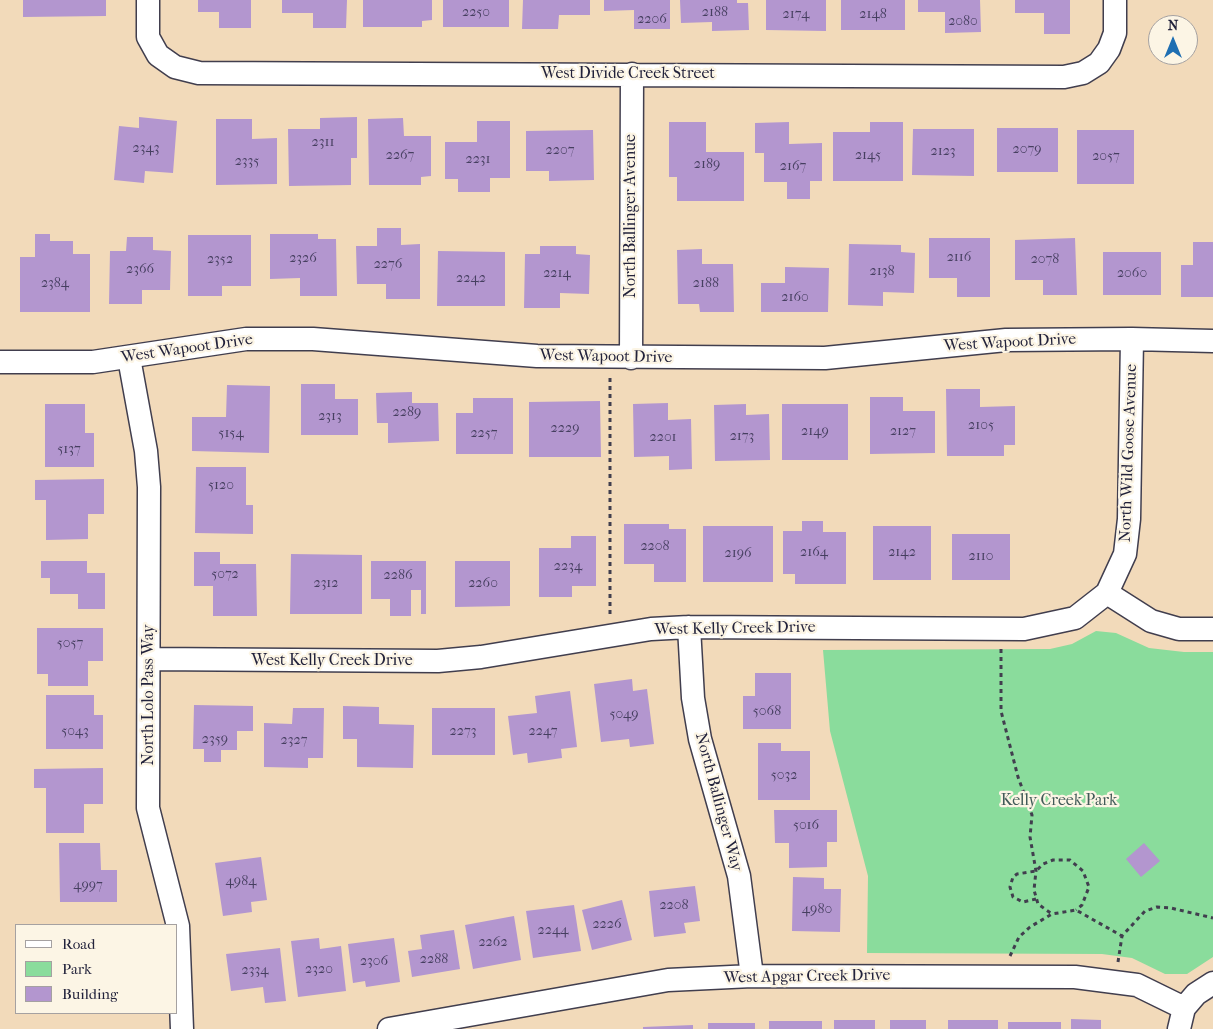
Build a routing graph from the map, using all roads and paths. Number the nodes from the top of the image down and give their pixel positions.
1 (148, 0) edge
2 (1115, 0) edge
3 (632, 74) junction
4 (1132, 339) junction
5 (1213, 341) edge
6 (620, 357) junction
7 (129, 358) junction
8 (0, 362) edge
9 (1107, 592) junction
10 (689, 627) junction
11 (1001, 629) junction
12 (1213, 629) edge
13 (610, 636) junction
14 (149, 659) junction
15 (1036, 871) junction
16 (1036, 899) junction
17 (1076, 910) junction
18 (1052, 914) junction
19 (1213, 918) edge
20 (177, 924) edge
21 (178, 926) edge
22 (1122, 936) junction
23 (752, 976) junction
24 (1010, 976) junction
25 (1114, 982) junction
26 (1213, 983) edge
27 (1181, 1018) edge
28 (182, 1029) edge
29 (389, 1029) edge

1 - 3 street, West Divide Creek Street
2 - 3 street, West Divide Creek Street
3 - 6 street, North Ballinger Avenue
4 - 5 street, West Wapoot Drive
4 - 6 street, West Wapoot Drive
4 - 9 street, North Wild Goose Avenue
6 - 7 street, West Wapoot Drive
6 - 13 path
7 - 8 street, West Wapoot Drive
7 - 14 street, North Lolo Pass Way
9 - 11 street, West Kelly Creek Drive
9 - 12 street
10 - 11 street, West Kelly Creek Drive
10 - 13 street, West Kelly Creek Drive
10 - 23 street, North Ballinger Way
11 - 15 path
13 - 14 street, West Kelly Creek Drive
14 - 20 street, North Lolo Pass Way
15 - 16 path
15 - 16 path
15 - 17 path
16 - 18 path
17 - 18 path
17 - 22 path
18 - 24 path
19 - 22 path
21 - 28 street, North Lolo Pass Way
22 - 25 path
23 - 24 street, West Apgar Creek Drive
23 - 29 street, West Apgar Creek Drive
24 - 25 street, West Apgar Creek Drive
25 - 27 street, West Apgar Creek Drive
26 - 27 street, West Apgar Creek Drive

